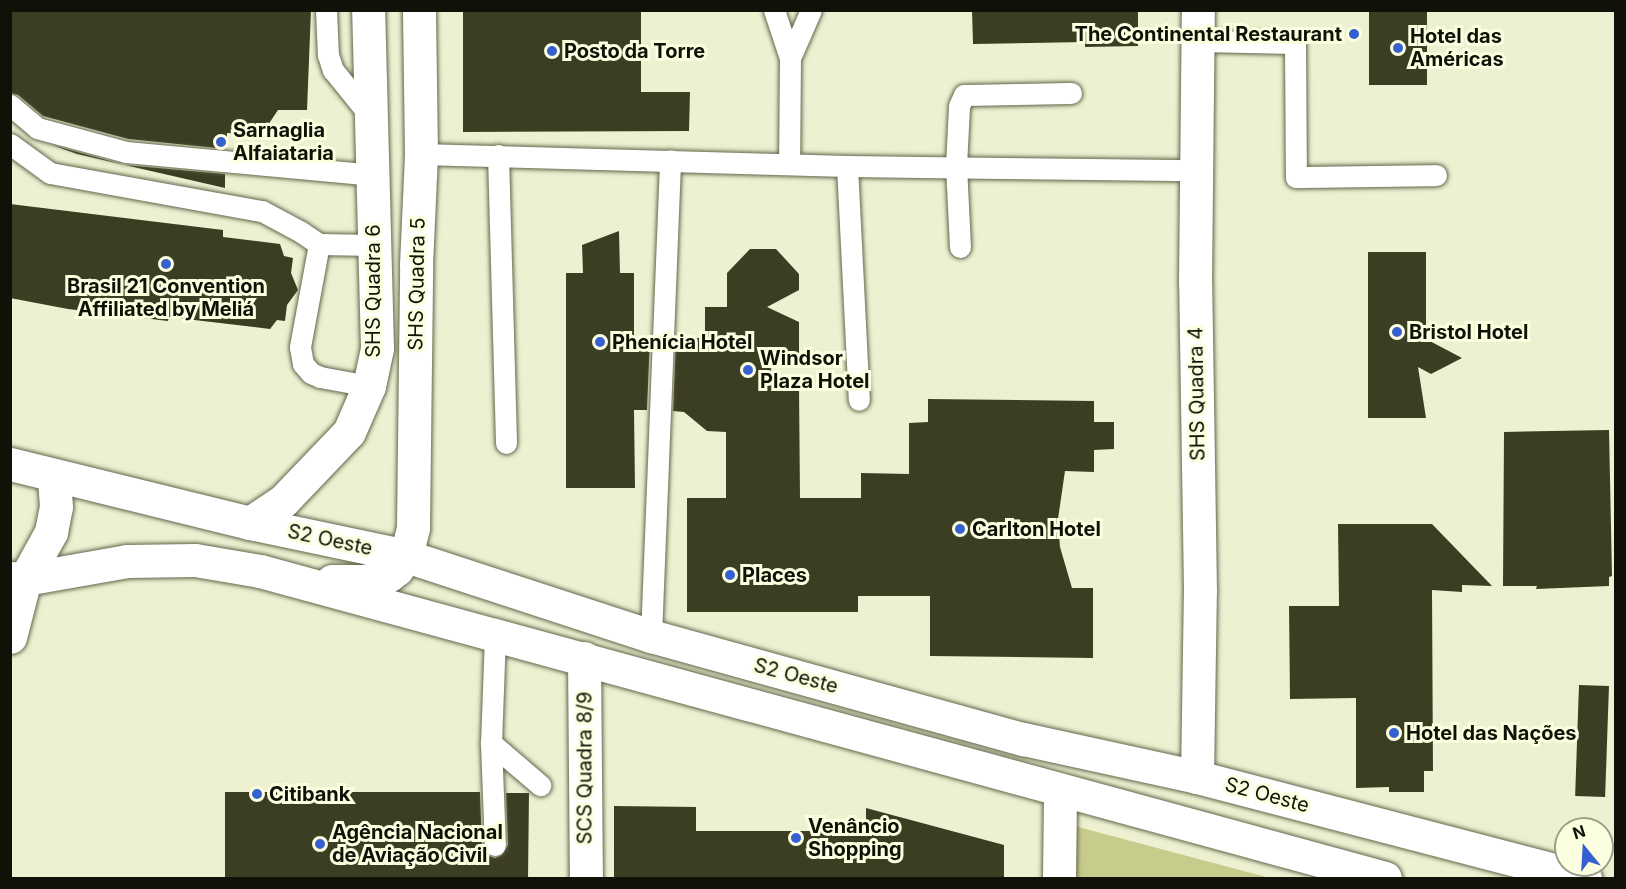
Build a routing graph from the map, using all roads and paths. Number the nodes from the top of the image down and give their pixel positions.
1 (326, 10) edge
2 (368, 10) edge
3 (418, 10) edge
4 (774, 10) edge
5 (811, 10) edge
6 (1198, 26) edge
7 (790, 58) junction
8 (1071, 93) dead end
9 (10, 105) edge
10 (371, 117) junction
11 (10, 144) edge
12 (421, 154) junction
13 (498, 155) junction
14 (670, 160) junction
15 (789, 164) junction
16 (847, 166) junction
17 (956, 166) junction
18 (1195, 170) junction
19 (372, 175) junction
20 (1436, 175) dead end
21 (319, 244) junction
22 (374, 245) junction
23 (960, 247) dead end
24 (369, 386) junction
25 (859, 400) dead end
26 (506, 443) dead end
27 (10, 464) edge
28 (54, 475) junction
29 (250, 523) junction
30 (406, 556) junction
31 (18, 579) edge
32 (297, 582) junction
33 (495, 635) junction
34 (651, 636) junction
35 (10, 637) edge
36 (584, 658) junction
37 (491, 743) junction
38 (1197, 777) junction
39 (540, 786) dead end
40 (1060, 792) junction
41 (495, 845) dead end
42 (586, 879) edge
43 (1059, 879) edge
44 (1385, 879) edge
45 (1585, 879) edge

1 - 10 lane
2 - 10 main road, SHS Quadra 6
3 - 12 main road, SHS Quadra 5
4 - 7 lane
5 - 7 lane
6 - 18 main road, SHS Quadra 4
6 - 20 lane
7 - 15 lane
8 - 17 lane
9 - 19 lane
10 - 19 main road, SHS Quadra 6
11 - 21 lane
12 - 13 lane
12 - 30 main road, SHS Quadra 5
13 - 14 lane
13 - 26 lane
14 - 15 lane
14 - 34 lane
15 - 16 lane
16 - 17 lane
16 - 25 lane
17 - 18 lane
17 - 23 lane
18 - 38 main road, SHS Quadra 4
19 - 22 main road, SHS Quadra 6
21 - 22 lane
21 - 24 lane
22 - 24 main road, SHS Quadra 6
24 - 29 main road, SHS Quadra 6
27 - 28 main road, S2 Oeste
28 - 29 main road, S2 Oeste
28 - 31 main road
29 - 30 main road, S2 Oeste
30 - 32 main road
30 - 34 main road, S2 Oeste
31 - 32 main road, S2 Oeste
31 - 35 main road
32 - 33 main road, S2 Oeste
33 - 36 main road, S2 Oeste
33 - 37 lane
34 - 38 main road, S2 Oeste
36 - 40 main road, S2 Oeste
36 - 42 main road, SCS Quadra 8/9
37 - 39 lane
37 - 41 lane
38 - 45 main road, S2 Oeste
40 - 43 main road
40 - 44 main road, S2 Oeste

